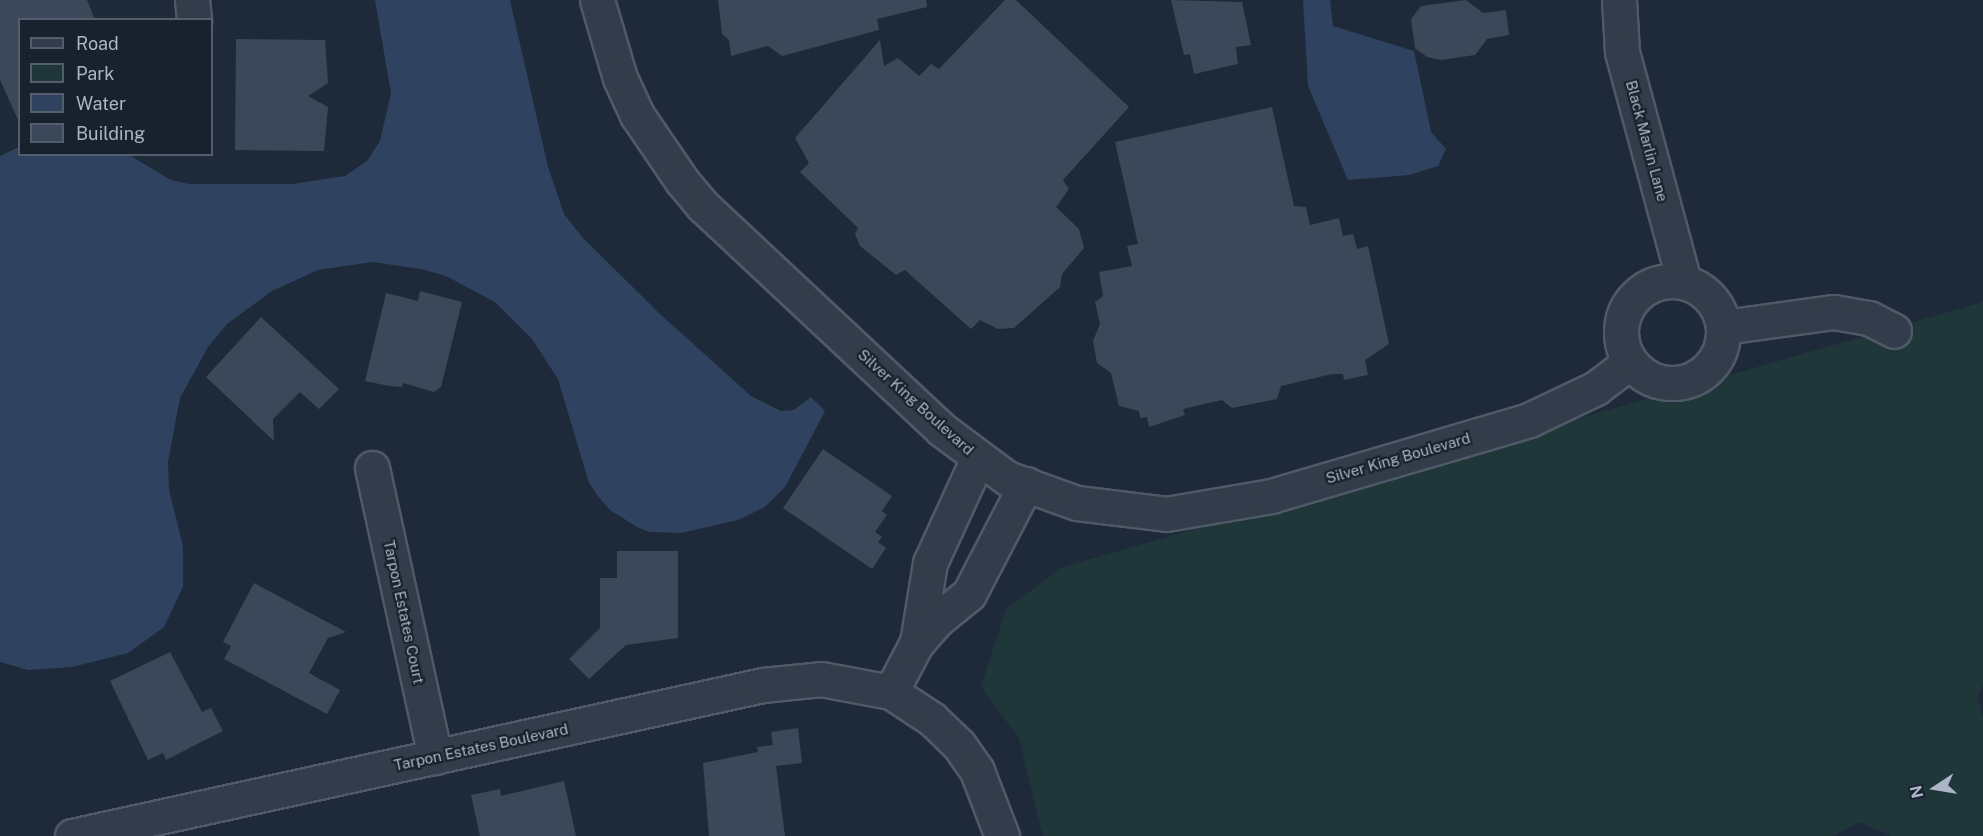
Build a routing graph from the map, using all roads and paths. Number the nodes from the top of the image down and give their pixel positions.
1 (192, 0) edge
2 (597, 0) edge
3 (1619, 0) edge
4 (194, 18) edge
5 (1684, 281) junction
6 (1724, 327) junction
7 (1894, 331) dead end
8 (1630, 362) junction
9 (978, 458) junction
10 (372, 468) dead end
11 (1026, 484) junction
12 (916, 644) junction
13 (891, 692) junction
14 (435, 757) junction
15 (72, 836) edge
16 (1002, 836) edge

1 - 4 street
2 - 9 street, Silver King Boulevard
3 - 5 street, Black Marlin Lane
5 - 6 street
5 - 8 street
6 - 7 street
6 - 8 street
8 - 11 street, Silver King Boulevard
9 - 11 street, Silver King Boulevard
9 - 12 street
10 - 14 street, Tarpon Estates Court
11 - 12 street
12 - 13 street
13 - 14 street, Tarpon Estates Boulevard
13 - 16 street, Tarpon Estates Boulevard
14 - 15 street, Tarpon Estates Boulevard

